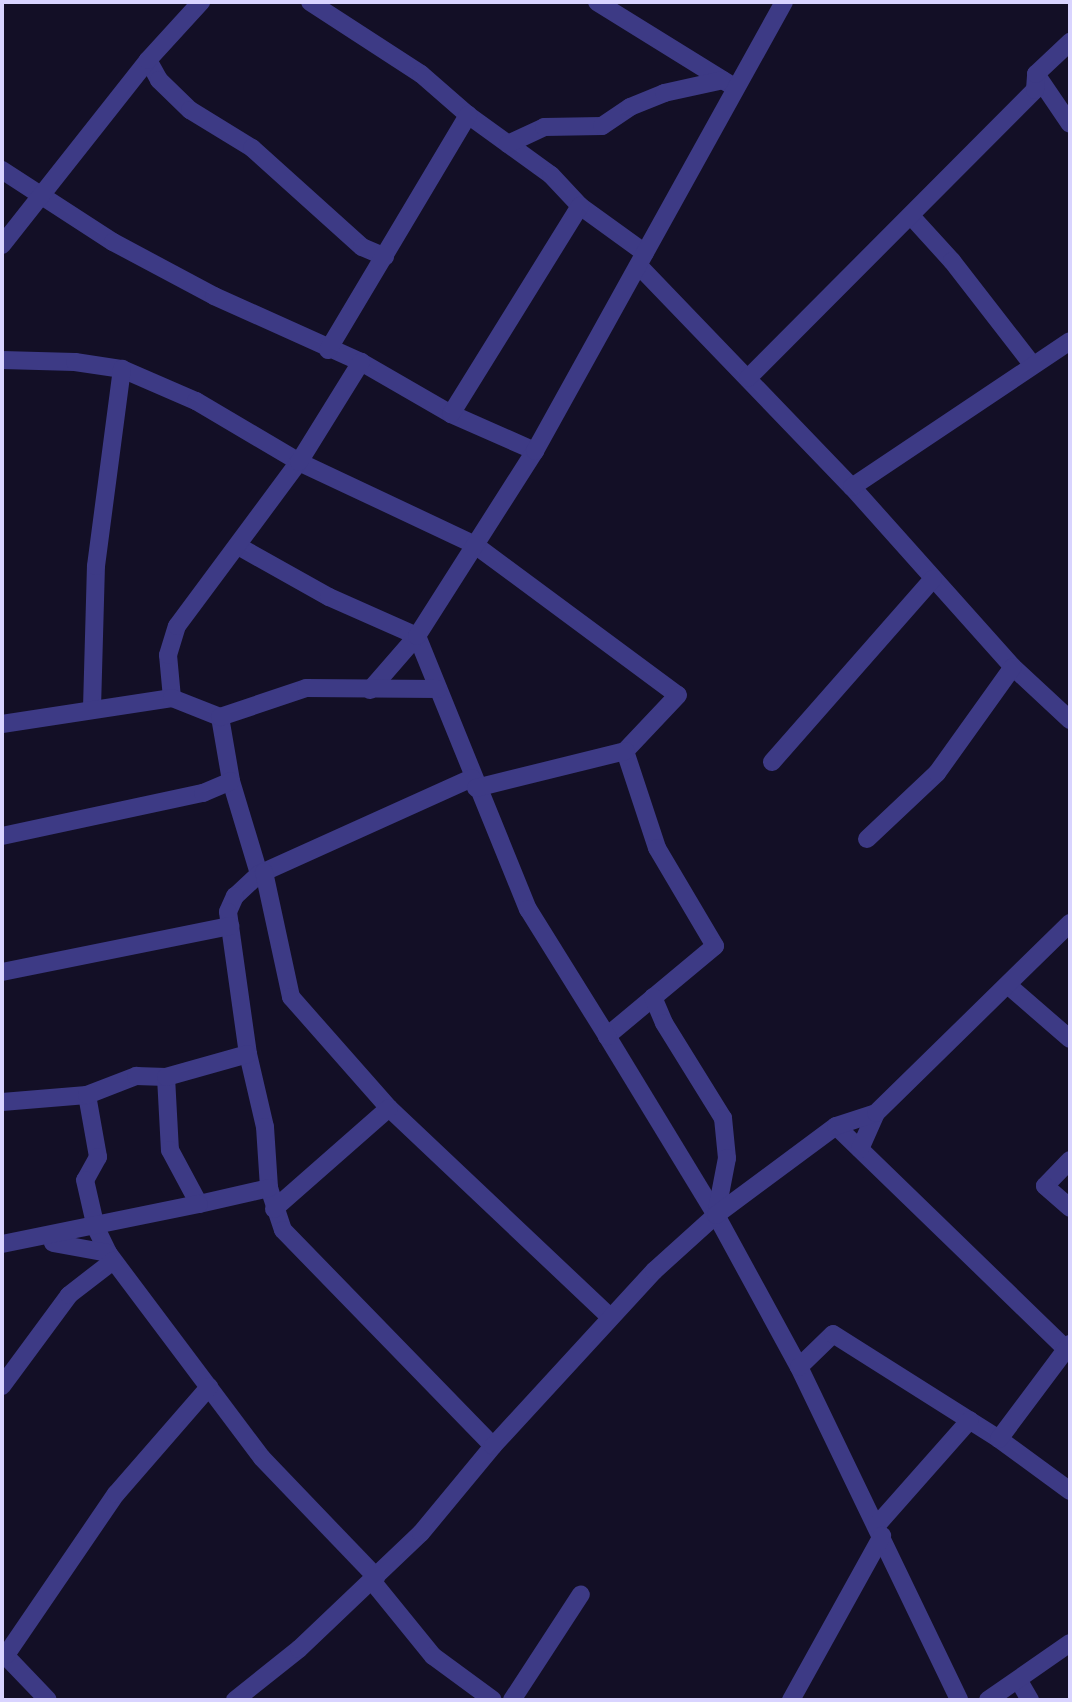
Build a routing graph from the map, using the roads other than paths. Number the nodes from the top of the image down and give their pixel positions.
1 (201, 2) edge
2 (310, 2) edge
3 (597, 2) edge
4 (784, 2) edge
5 (1070, 42) edge
6 (148, 60) junction
7 (1036, 74) junction
8 (729, 83) junction
9 (468, 115) junction
10 (1070, 124) edge
11 (508, 144) junction
12 (2, 170) edge
13 (40, 194) junction
14 (580, 206) junction
15 (911, 216) junction
16 (2, 245) edge
17 (385, 257) junction
18 (643, 260) junction
19 (1070, 341) edge
20 (328, 349) junction
21 (2, 360) edge
22 (361, 362) junction
23 (1032, 364) junction
24 (122, 369) junction
25 (748, 378) junction
26 (451, 414) junction
27 (535, 451) junction
28 (299, 462) junction
29 (852, 487) junction
30 (475, 545) junction
31 (238, 546) junction
32 (933, 579) junction
33 (417, 635) junction
34 (1013, 667) junction
35 (438, 689) junction
36 (370, 690) junction
37 (172, 698) junction
38 (92, 708) junction
39 (220, 717) junction
40 (1069, 718) edge
41 (2, 724) edge
42 (625, 751) junction
43 (772, 762) dead end
44 (231, 781) junction
45 (474, 783) junction
46 (2, 836) edge
47 (867, 839) dead end
48 (262, 873) junction
49 (1070, 923) edge
50 (230, 926) junction
51 (2, 972) edge
52 (1010, 987) junction
53 (653, 997) junction
54 (607, 1036) junction
55 (1070, 1039) edge
56 (248, 1054) junction
57 (166, 1077) junction
58 (87, 1095) junction
59 (2, 1102) edge
60 (388, 1108) junction
61 (876, 1113) junction
62 (836, 1126) junction
63 (860, 1149) junction
64 (1070, 1160) edge
65 (269, 1188) junction
66 (199, 1204) junction
67 (1070, 1208) edge
68 (274, 1209) junction
69 (716, 1215) junction
70 (96, 1228) junction
71 (10, 1243) edge
72 (111, 1257) junction
73 (610, 1317) junction
74 (1068, 1346) edge
75 (799, 1367) junction
76 (2, 1386) edge
77 (209, 1387) junction
78 (970, 1420) junction
79 (999, 1439) junction
80 (493, 1446) junction
81 (1070, 1491) edge
82 (880, 1531) junction
83 (374, 1579) junction
84 (581, 1594) dead end
85 (1070, 1643) edge
86 (4, 1653) edge
87 (1019, 1681) junction
88 (48, 1700) edge
89 (235, 1700) edge
90 (493, 1700) edge
91 (512, 1700) edge
92 (791, 1700) edge
93 (959, 1700) edge
94 (988, 1700) edge
95 (1030, 1700) edge

1 - 6 street
2 - 9 street
3 - 8 street
4 - 8 street
5 - 7 street
6 - 13 street
6 - 17 street
7 - 10 street
7 - 15 street
8 - 11 street
8 - 18 street
9 - 11 street
9 - 17 street
11 - 14 street
12 - 13 street
13 - 16 street
13 - 20 street
14 - 18 street
14 - 26 street
15 - 23 street
15 - 25 street
17 - 20 street
18 - 25 street
18 - 27 street
19 - 23 street
20 - 22 street
21 - 24 street
22 - 26 street
22 - 28 street
23 - 29 street
24 - 28 street
24 - 38 street
25 - 29 street
26 - 27 street
27 - 30 street
28 - 30 street
28 - 31 street
29 - 32 street
30 - 33 street
30 - 42 street
31 - 33 street
31 - 37 street
32 - 34 street
32 - 43 street
33 - 35 street
33 - 36 street
34 - 40 street
34 - 47 street
35 - 36 street
35 - 45 street
36 - 39 street
37 - 38 street
37 - 39 street
38 - 41 street
39 - 44 street
42 - 45 street
42 - 53 street
44 - 46 street
44 - 48 street
45 - 48 street
45 - 54 street
48 - 50 street
48 - 60 street
49 - 52 street
50 - 51 street
50 - 56 street
52 - 55 street
52 - 61 street
53 - 54 street
53 - 69 street
54 - 69 street
56 - 57 street
56 - 65 street
57 - 58 street
57 - 66 street
58 - 59 street
58 - 70 street
60 - 68 street
60 - 73 street
61 - 62 street
61 - 63 street
62 - 63 street
62 - 69 street
63 - 74 street
64 - 67 street
65 - 66 street
65 - 68 street
66 - 70 street
68 - 80 street
69 - 73 street
69 - 75 street
70 - 71 street
70 - 72 street
71 - 72 street
72 - 76 street
72 - 77 street
73 - 80 street
74 - 79 street
75 - 78 street
75 - 82 street
77 - 83 street
77 - 86 street
78 - 79 street
78 - 82 street
79 - 81 street
80 - 83 street
82 - 92 street
82 - 93 street
83 - 89 street
83 - 90 street
84 - 91 street
85 - 87 street
86 - 88 street
87 - 94 street
87 - 95 street

